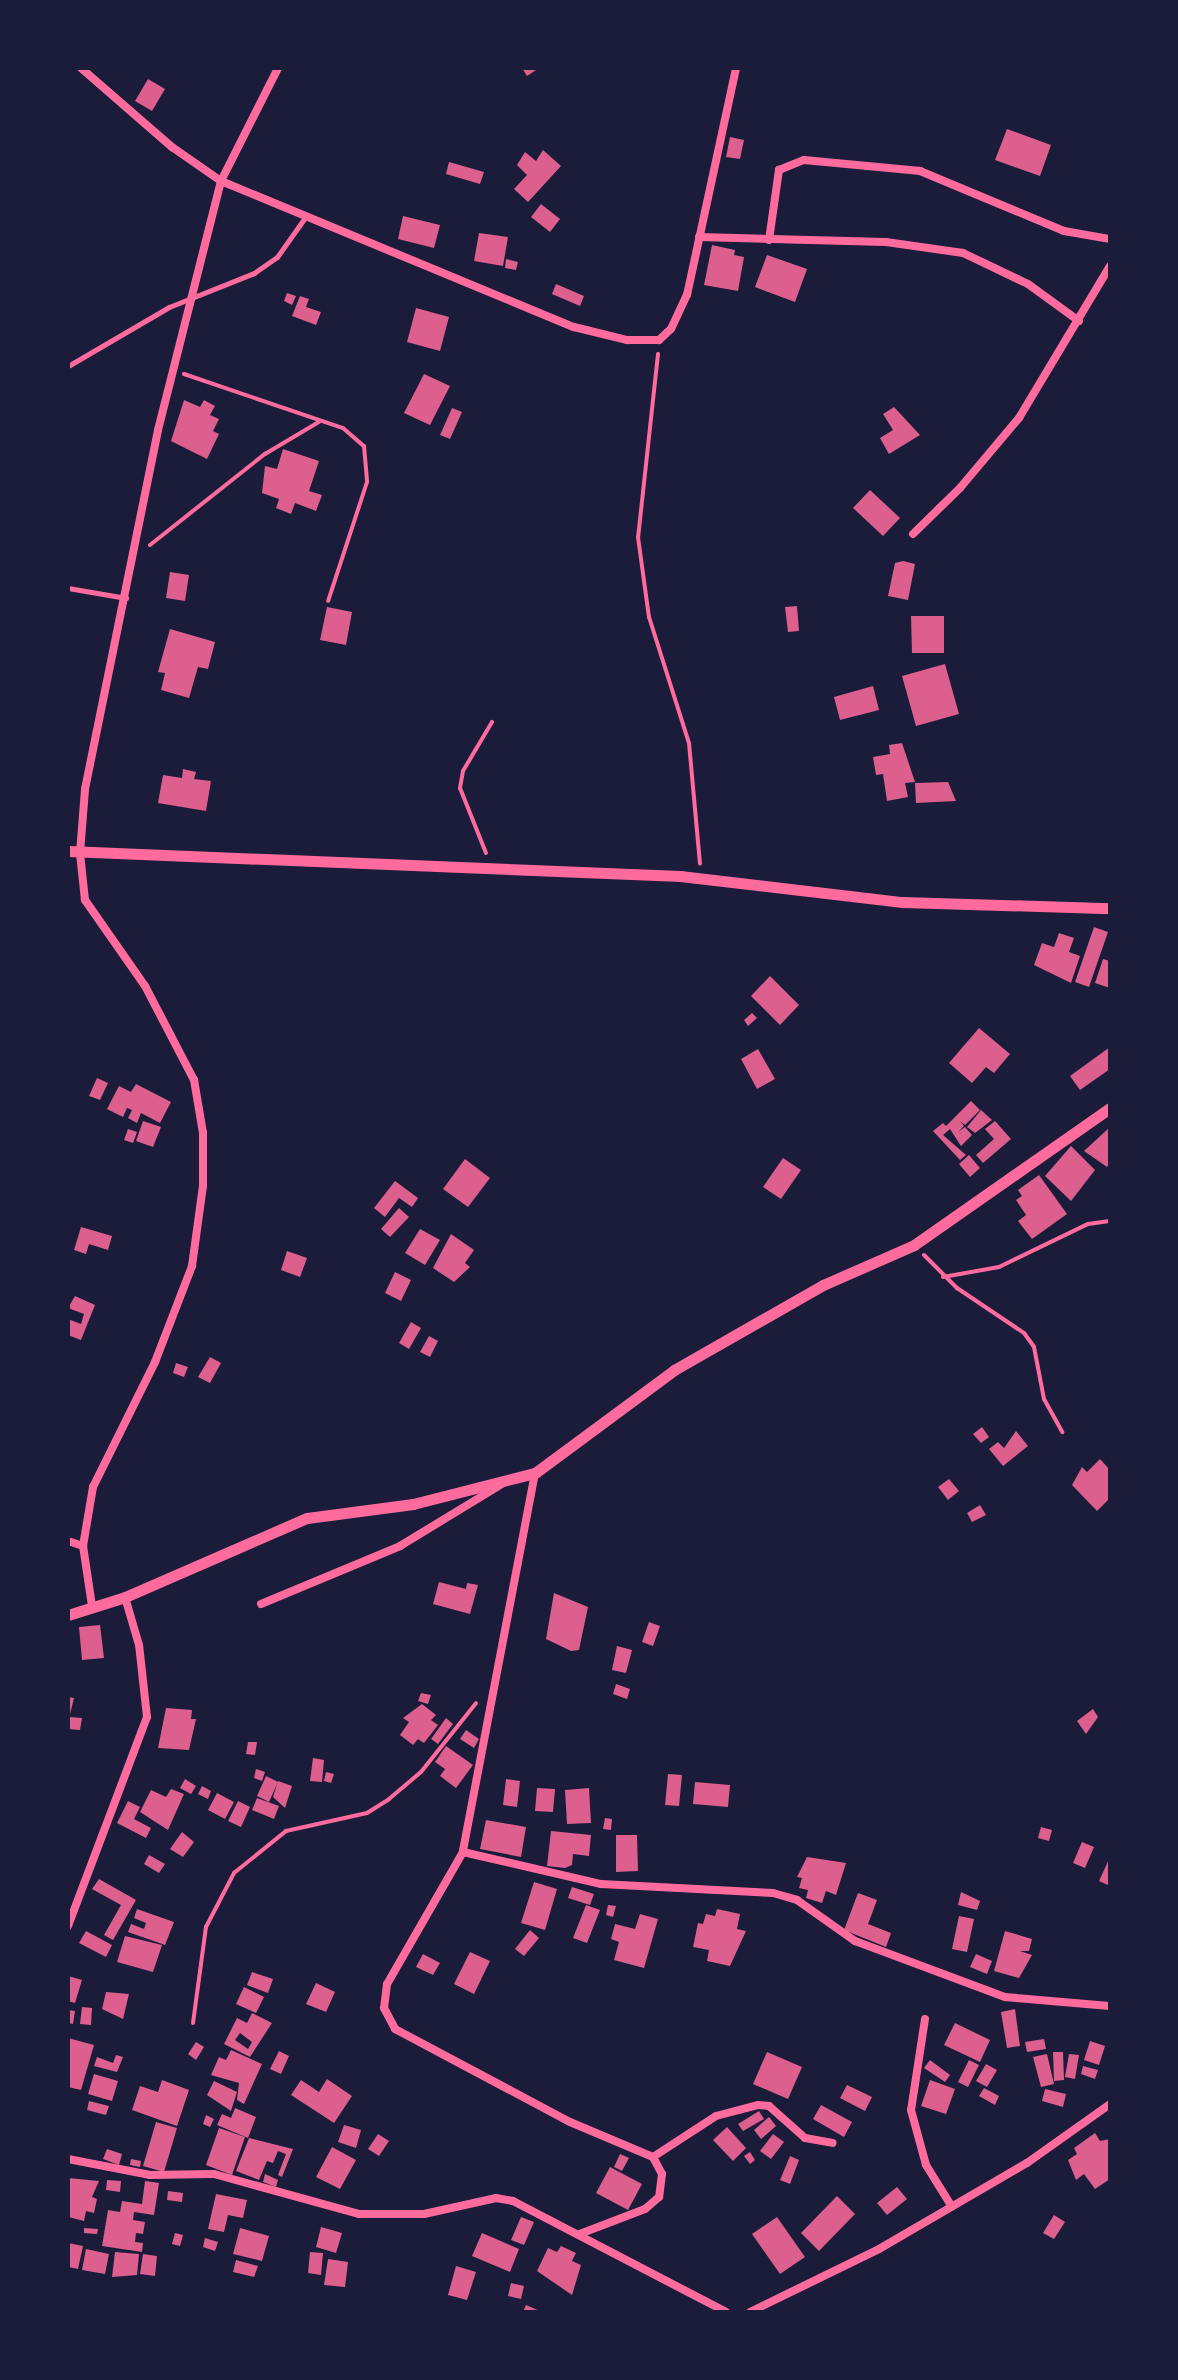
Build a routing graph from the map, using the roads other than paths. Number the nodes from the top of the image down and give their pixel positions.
1 (81, 68) edge
2 (278, 68) edge
3 (736, 68) edge
4 (221, 181) junction
5 (307, 215) junction
6 (699, 237) junction
7 (1110, 239) edge
8 (769, 240) junction
9 (1110, 266) edge
10 (192, 300) junction
11 (1079, 321) junction
12 (68, 366) edge
13 (913, 534) dead end
14 (68, 588) edge
15 (127, 598) junction
16 (74, 852) edge
17 (1110, 908) edge
18 (1110, 1108) edge
19 (535, 1473) junction
20 (503, 1484) junction
21 (68, 1541) edge
22 (83, 1546) junction
23 (125, 1597) junction
24 (261, 1604) dead end
25 (92, 1606) junction
26 (68, 1615) edge
27 (463, 1852) junction
28 (68, 1926) edge
29 (1110, 2006) edge
30 (925, 2019) dead end
31 (1110, 2104) edge
32 (833, 2143) dead end
33 (653, 2157) junction
34 (68, 2159) edge
35 (952, 2207) junction
36 (580, 2234) junction
37 (726, 2312) edge
38 (750, 2312) edge

1 - 4 street
2 - 4 street
3 - 6 street
4 - 5 street
4 - 10 street
5 - 6 street
5 - 10 lane
6 - 8 street
7 - 8 street
8 - 11 street
9 - 11 street
10 - 12 lane
10 - 15 street
11 - 13 street
14 - 15 lane
15 - 16 street
16 - 17 street
16 - 22 street
18 - 19 street
19 - 20 street
19 - 27 street
20 - 23 street
20 - 24 street
21 - 22 street
22 - 25 street
23 - 25 street
23 - 28 street
25 - 26 street
27 - 29 street
27 - 33 street
30 - 35 street
31 - 35 street
32 - 33 street
33 - 36 street
34 - 36 street
35 - 38 street
36 - 37 street

